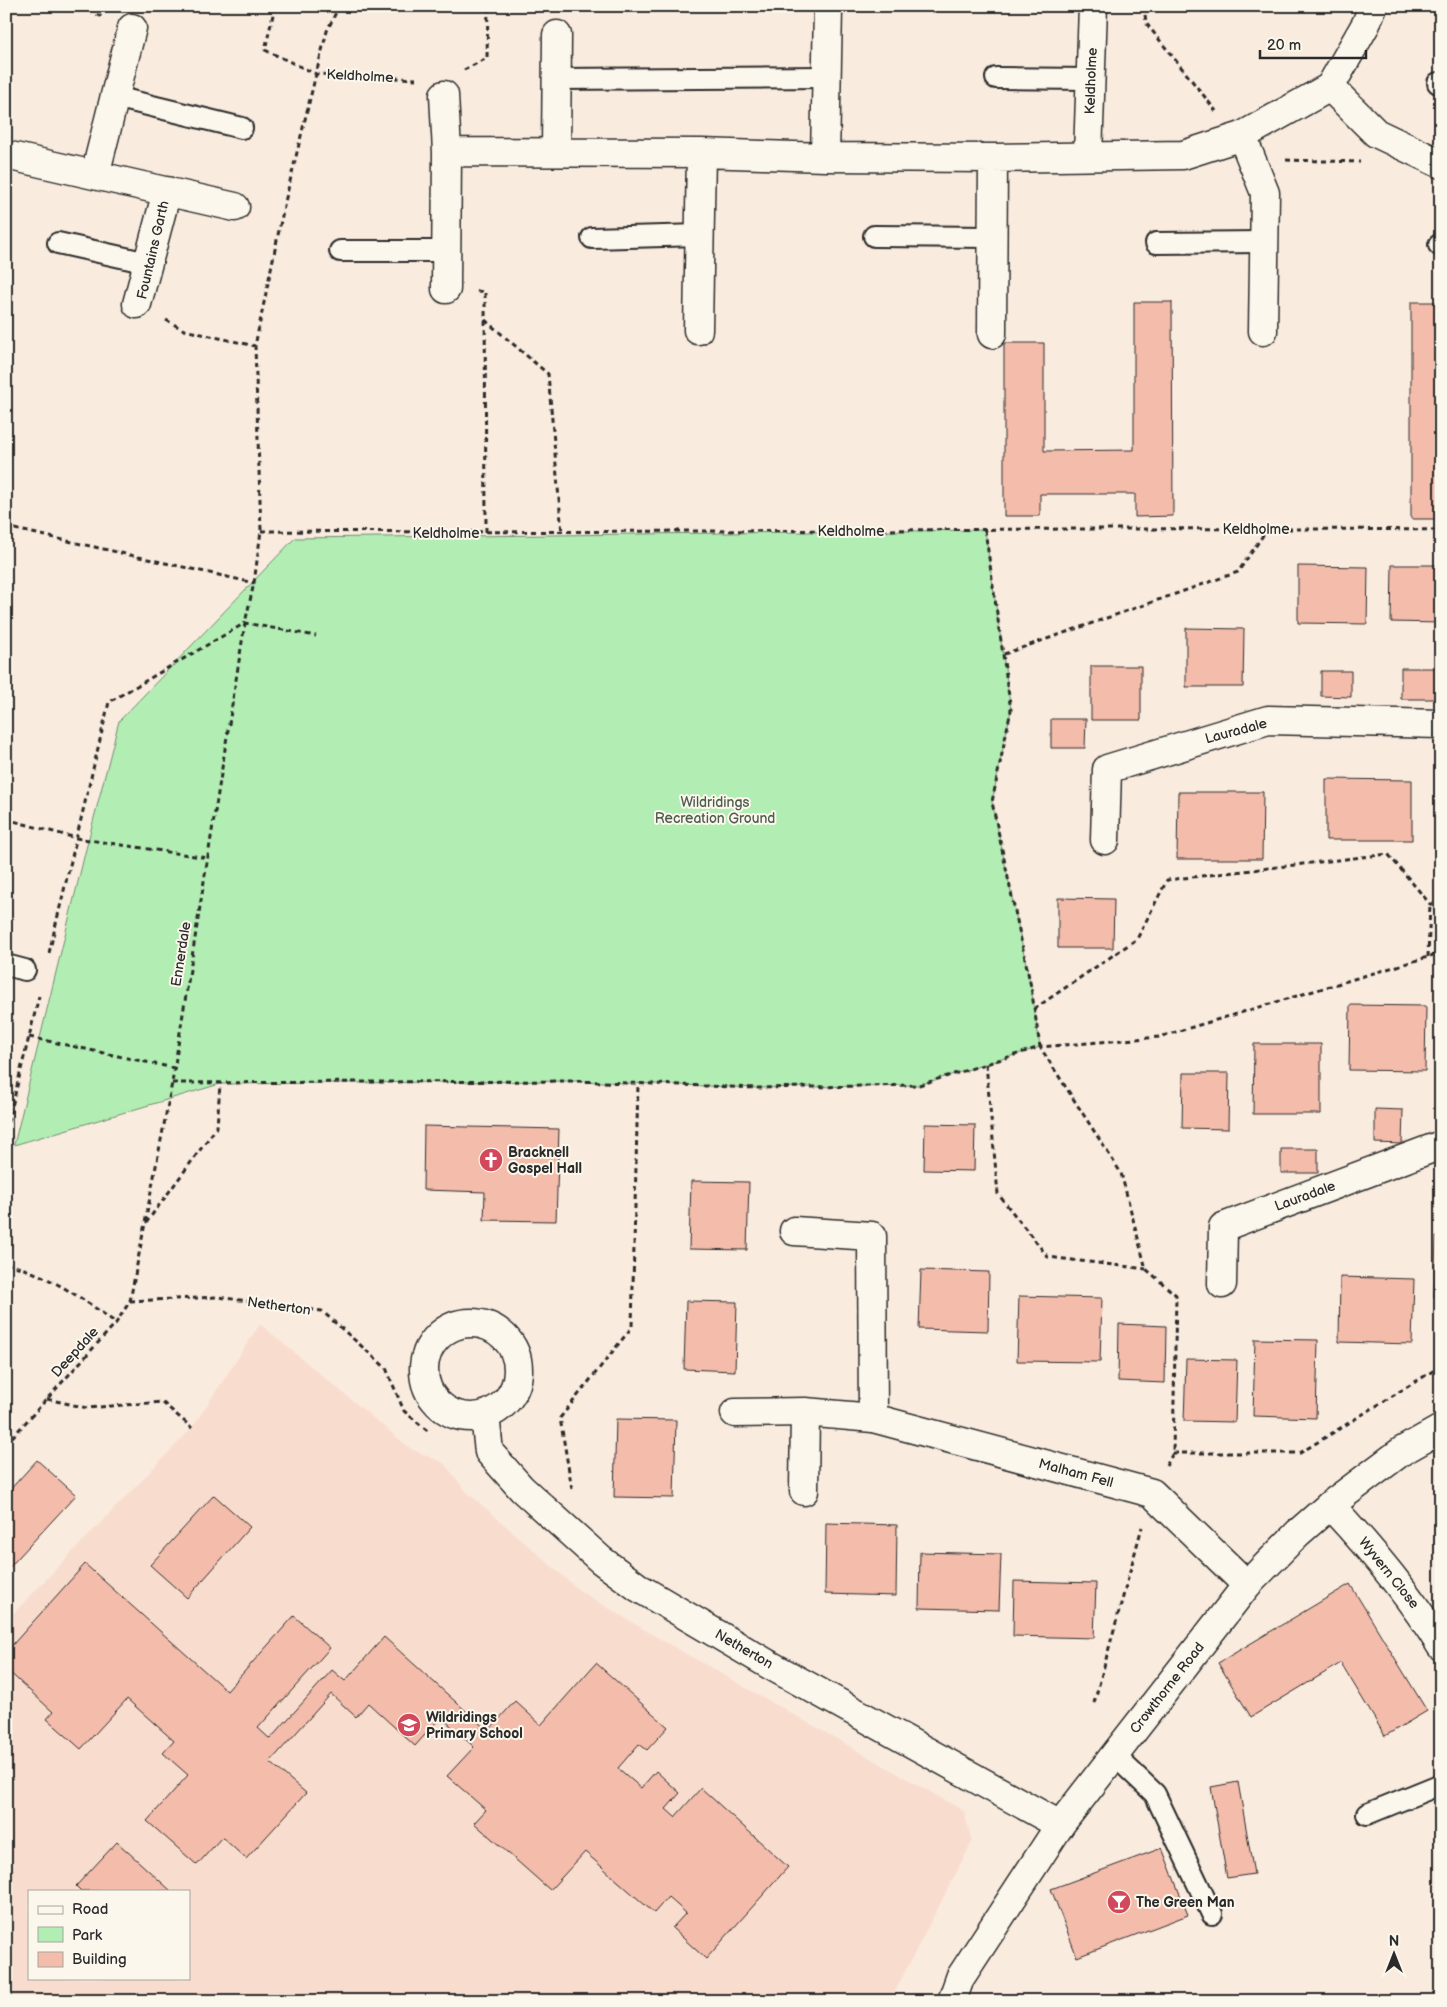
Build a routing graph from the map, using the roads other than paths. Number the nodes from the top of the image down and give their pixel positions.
1 (1093, 6) edge
2 (1373, 6) edge
3 (828, 9) dead end
4 (132, 28) dead end
5 (557, 35) dead end
6 (826, 77) junction
7 (996, 78) dead end
8 (556, 79) junction
9 (1091, 79) junction
10 (1330, 87) junction
11 (445, 88) road end
12 (114, 97) junction
13 (242, 128) dead end
14 (1242, 136) junction
15 (447, 152) junction
16 (556, 152) junction
17 (701, 153) junction
18 (6, 155) edge
19 (1088, 156) junction
20 (825, 158) junction
21 (993, 158) junction
22 (1441, 164) edge
23 (95, 175) junction
24 (167, 191) junction
25 (235, 207) dead end
26 (700, 235) junction
27 (874, 236) dead end
28 (992, 237) junction
29 (592, 238) dead end
30 (1263, 242) junction
31 (58, 244) dead end
32 (1156, 244) dead end
33 (340, 251) dead end
34 (446, 251) junction
35 (148, 263) junction
36 (446, 289) road end
37 (137, 304) road end
38 (698, 330) dead end
39 (1263, 331) dead end
40 (992, 334) dead end
41 (1441, 724) edge
42 (1105, 840) dead end
43 (1441, 1145) edge
44 (794, 1231) dead end
45 (1222, 1284) dead end
46 (805, 1412) junction
47 (735, 1413) dead end
48 (485, 1415) dead end
49 (873, 1418) junction
50 (1441, 1429) edge
51 (804, 1490) dead end
52 (1330, 1505) junction
53 (1247, 1585) junction
54 (1441, 1646) edge
55 (1114, 1754) junction
56 (1441, 1784) edge
57 (1367, 1814) dead end
58 (1060, 1824) junction
59 (1212, 1914) dead end
60 (952, 2001) edge

1 - 9 street, Keldholme
2 - 10 street
3 - 6 street
4 - 12 street
5 - 8 street
6 - 8 lane
6 - 20 street
7 - 9 lane
8 - 16 street
9 - 19 street, Keldholme
10 - 14 street
10 - 22 street
11 - 15 street
12 - 13 lane
12 - 23 street
14 - 19 street
14 - 30 street
15 - 16 street
15 - 34 street
16 - 17 street
17 - 20 street
17 - 26 street
18 - 23 street, Fountains Garth
19 - 21 street
20 - 21 street
21 - 28 street
23 - 24 street, Fountains Garth
24 - 25 street, Fountains Garth
24 - 35 street, Fountains Garth
26 - 29 lane
26 - 38 street
27 - 28 lane
28 - 40 street
30 - 32 lane
30 - 39 street
31 - 35 lane
33 - 34 lane
34 - 36 street
35 - 37 street, Fountains Garth
41 - 42 street, Lauradale
43 - 45 street, Lauradale
44 - 49 street
46 - 47 street, Malham Fell
46 - 49 street, Malham Fell
46 - 51 street
48 - 58 street, Netherton
49 - 53 street, Malham Fell
50 - 52 street, Crowthorne Road
52 - 53 street, Crowthorne Road
52 - 54 street, Wyvern Close
53 - 55 street, Crowthorne Road
55 - 58 street, Crowthorne Road
55 - 59 lane
56 - 57 lane
58 - 60 street, Crowthorne Road

